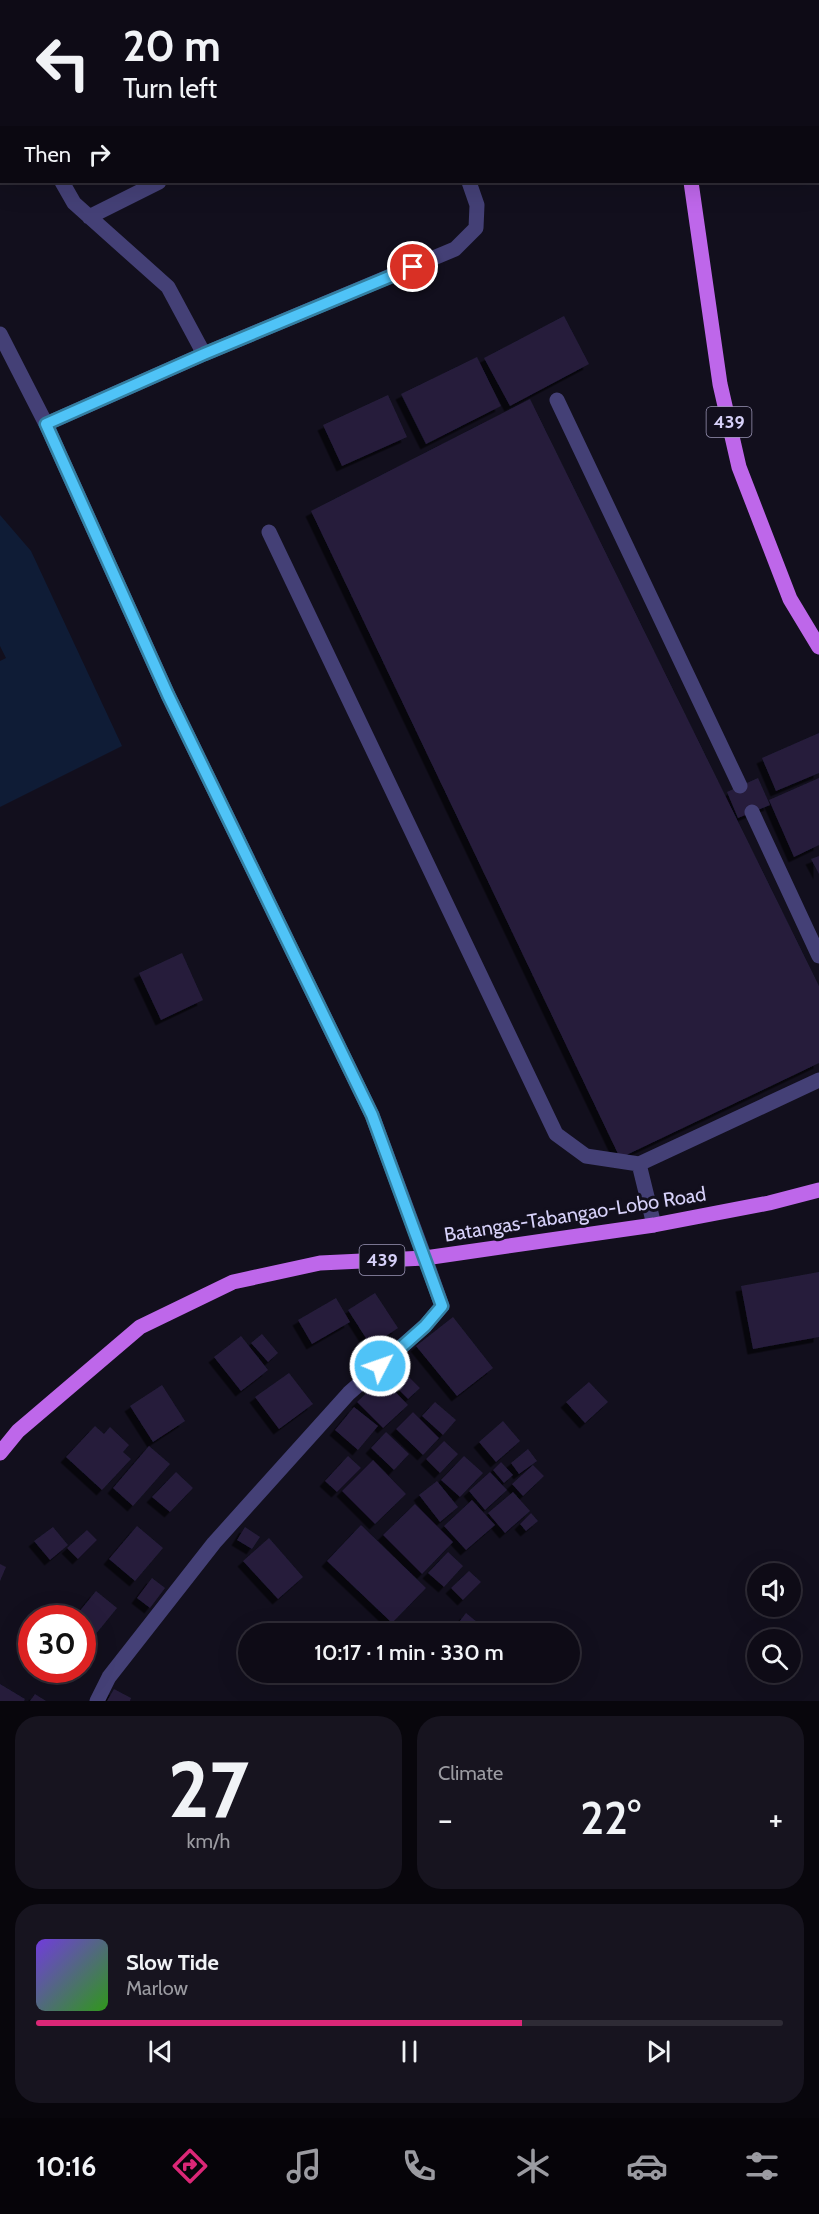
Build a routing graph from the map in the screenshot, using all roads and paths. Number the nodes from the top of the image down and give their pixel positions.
1 (63, 183) edge
2 (157, 183) edge
3 (470, 183) edge
4 (691, 183) edge
5 (89, 217) junction
6 (0, 334) edge
7 (204, 354) junction
8 (557, 400) dead end
9 (46, 424) junction
10 (269, 532) dead end
11 (819, 647) edge
12 (740, 786) dead end
13 (752, 812) dead end
14 (819, 956) edge
15 (819, 1080) edge
16 (639, 1164) junction
17 (819, 1190) edge
18 (654, 1225) junction
19 (425, 1258) junction
20 (0, 1453) edge
21 (97, 1701) edge

1 - 5 street
2 - 5 street
3 - 7 street
4 - 11 main road, 439
5 - 7 street
6 - 9 street
7 - 9 street
8 - 12 street
9 - 19 street
10 - 16 street
13 - 14 street
15 - 16 street
16 - 18 street
17 - 18 main road, Batangas-Tabangao-Lobo Road / 439
18 - 19 main road, Batangas-Tabangao-Lobo Road / 439
19 - 20 main road, Batangas-Tabangao-Lobo Road / 439
19 - 21 street

